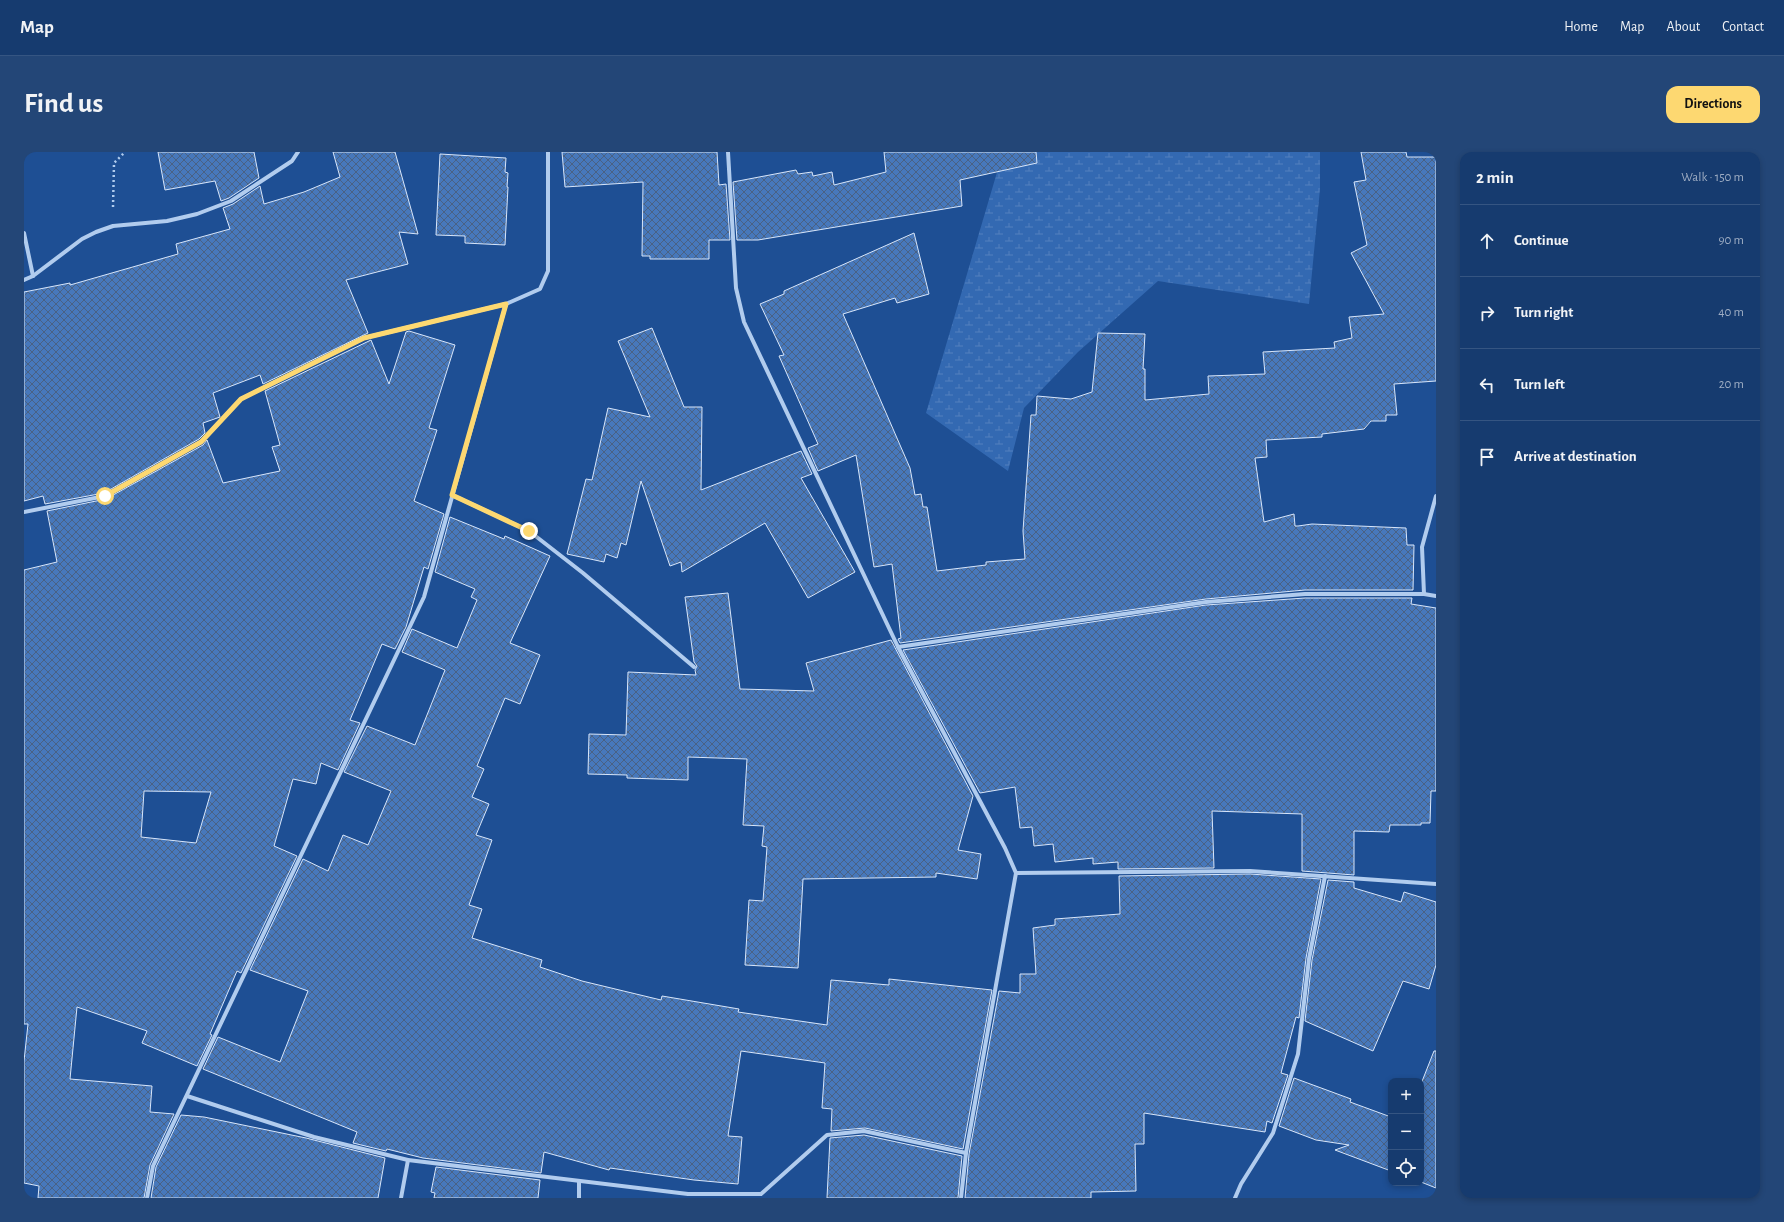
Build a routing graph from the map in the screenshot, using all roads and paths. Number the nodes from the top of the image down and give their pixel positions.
1 (125, 152) edge
2 (298, 152) edge
3 (548, 152) edge
4 (728, 152) edge
5 (113, 226) junction
6 (24, 233) edge
7 (33, 276) junction
8 (24, 280) edge
9 (506, 304) junction
10 (452, 495) junction
11 (1436, 496) edge
12 (24, 512) edge
13 (1424, 594) junction
14 (1436, 596) edge
15 (898, 647) junction
16 (694, 667) dead end
17 (1016, 873) junction
18 (1325, 876) junction
19 (1436, 884) edge
20 (187, 1096) junction
21 (966, 1153) junction
22 (408, 1160) junction
23 (579, 1181) junction
24 (762, 1196) edge
25 (147, 1198) edge
26 (401, 1198) edge
27 (579, 1198) edge
28 (961, 1198) edge
29 (1235, 1198) edge

1 - 5 path
2 - 5 street
3 - 9 street
4 - 15 street
5 - 7 street
6 - 7 street
7 - 8 street
9 - 10 street
9 - 12 street
10 - 16 street
10 - 20 street
11 - 13 street
13 - 14 street
13 - 15 street
15 - 17 street
17 - 18 street
17 - 21 street
18 - 19 street
18 - 29 street
20 - 22 street
20 - 25 street
21 - 24 street
21 - 28 street
22 - 23 street
22 - 26 street
23 - 24 street
23 - 27 street

